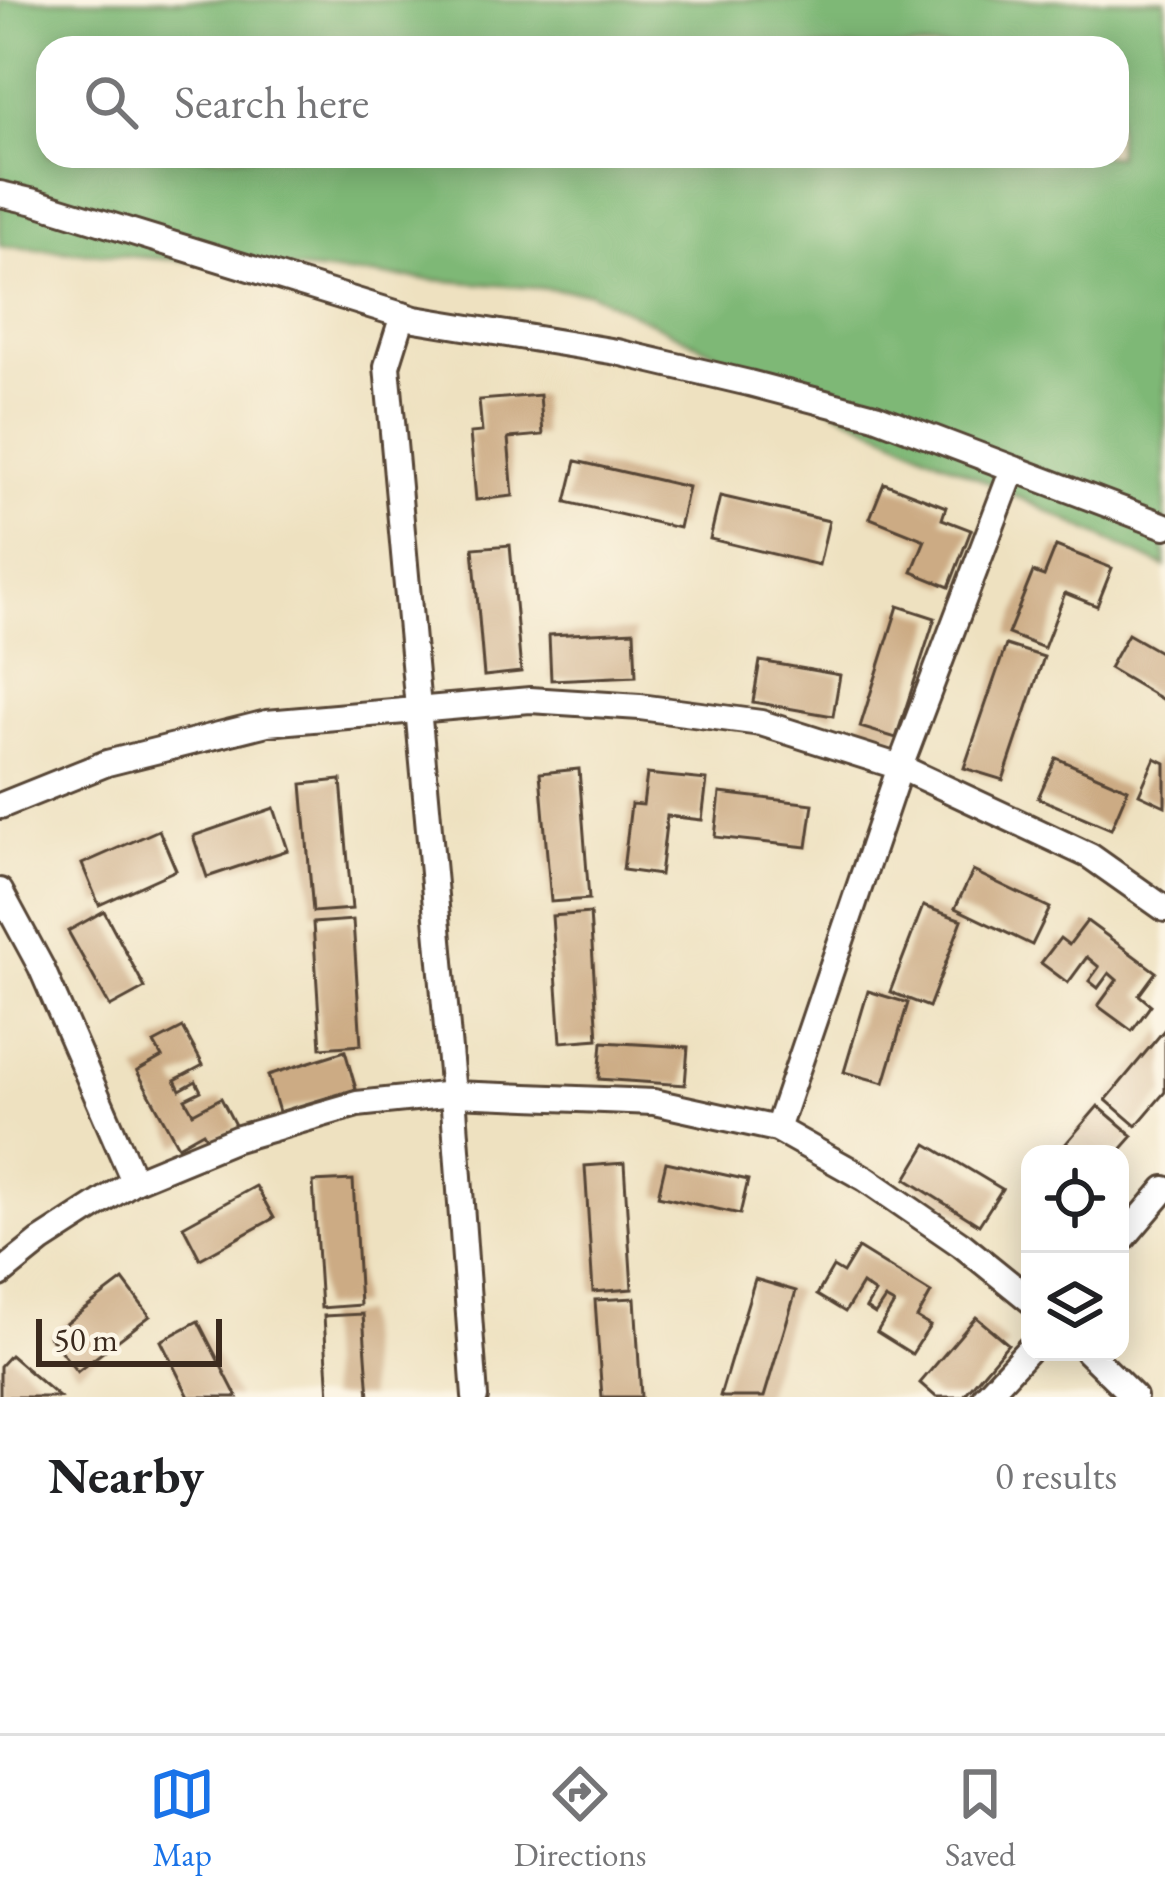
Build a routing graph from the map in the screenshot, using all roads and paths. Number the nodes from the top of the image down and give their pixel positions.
1 (0, 194) edge
2 (403, 315) junction
3 (1013, 469) junction
4 (1165, 526) edge
5 (416, 708) junction
6 (900, 766) junction
7 (0, 806) edge
8 (0, 892) edge
9 (1165, 909) edge
10 (453, 1094) junction
11 (776, 1129) junction
12 (134, 1180) junction
13 (1165, 1189) edge
14 (1129, 1231) edge
15 (0, 1274) edge
16 (1021, 1293) edge
17 (1021, 1358) edge
18 (1097, 1361) edge
19 (475, 1397) edge
20 (986, 1397) edge
21 (1134, 1397) edge

1 - 2 street
2 - 3 street
2 - 5 street
3 - 4 street
3 - 6 street
5 - 6 street
5 - 7 street
5 - 10 street
6 - 9 street
6 - 11 street
8 - 12 street
10 - 11 street
10 - 12 street
10 - 19 street
11 - 16 street
12 - 15 street
13 - 14 street
17 - 20 street
18 - 21 street

